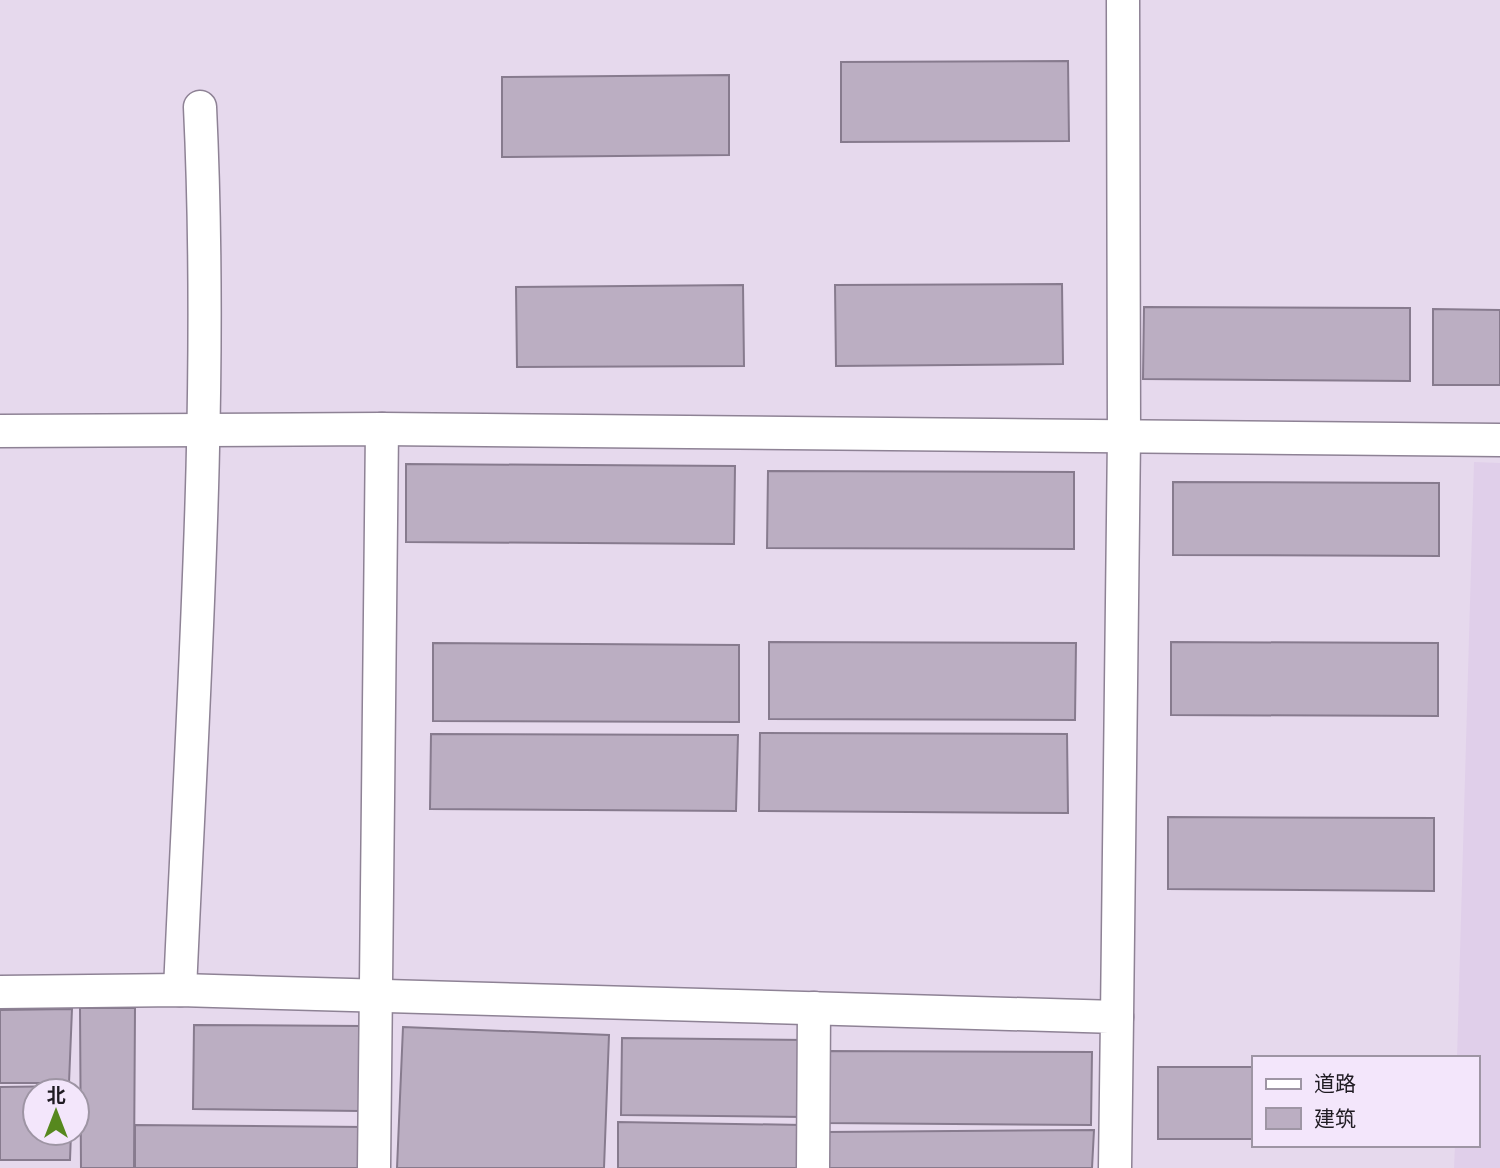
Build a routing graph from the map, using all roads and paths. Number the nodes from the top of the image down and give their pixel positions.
1 (1123, 0) edge
2 (200, 107) dead end
3 (382, 429) junction
4 (204, 430) junction
5 (0, 431) edge
6 (1124, 436) junction
7 (1500, 440) edge
8 (180, 990) junction
9 (0, 992) edge
10 (375, 996) junction
11 (814, 1009) junction
12 (1118, 1017) junction
13 (374, 1168) edge
14 (813, 1168) edge
15 (1115, 1168) edge

1 - 6 street
2 - 4 street
3 - 4 street
3 - 6 street
3 - 10 street
4 - 5 street
4 - 8 street
6 - 7 street
6 - 12 street
8 - 9 street
8 - 10 street
10 - 11 street
10 - 13 street
11 - 12 street
11 - 14 street
12 - 15 street

